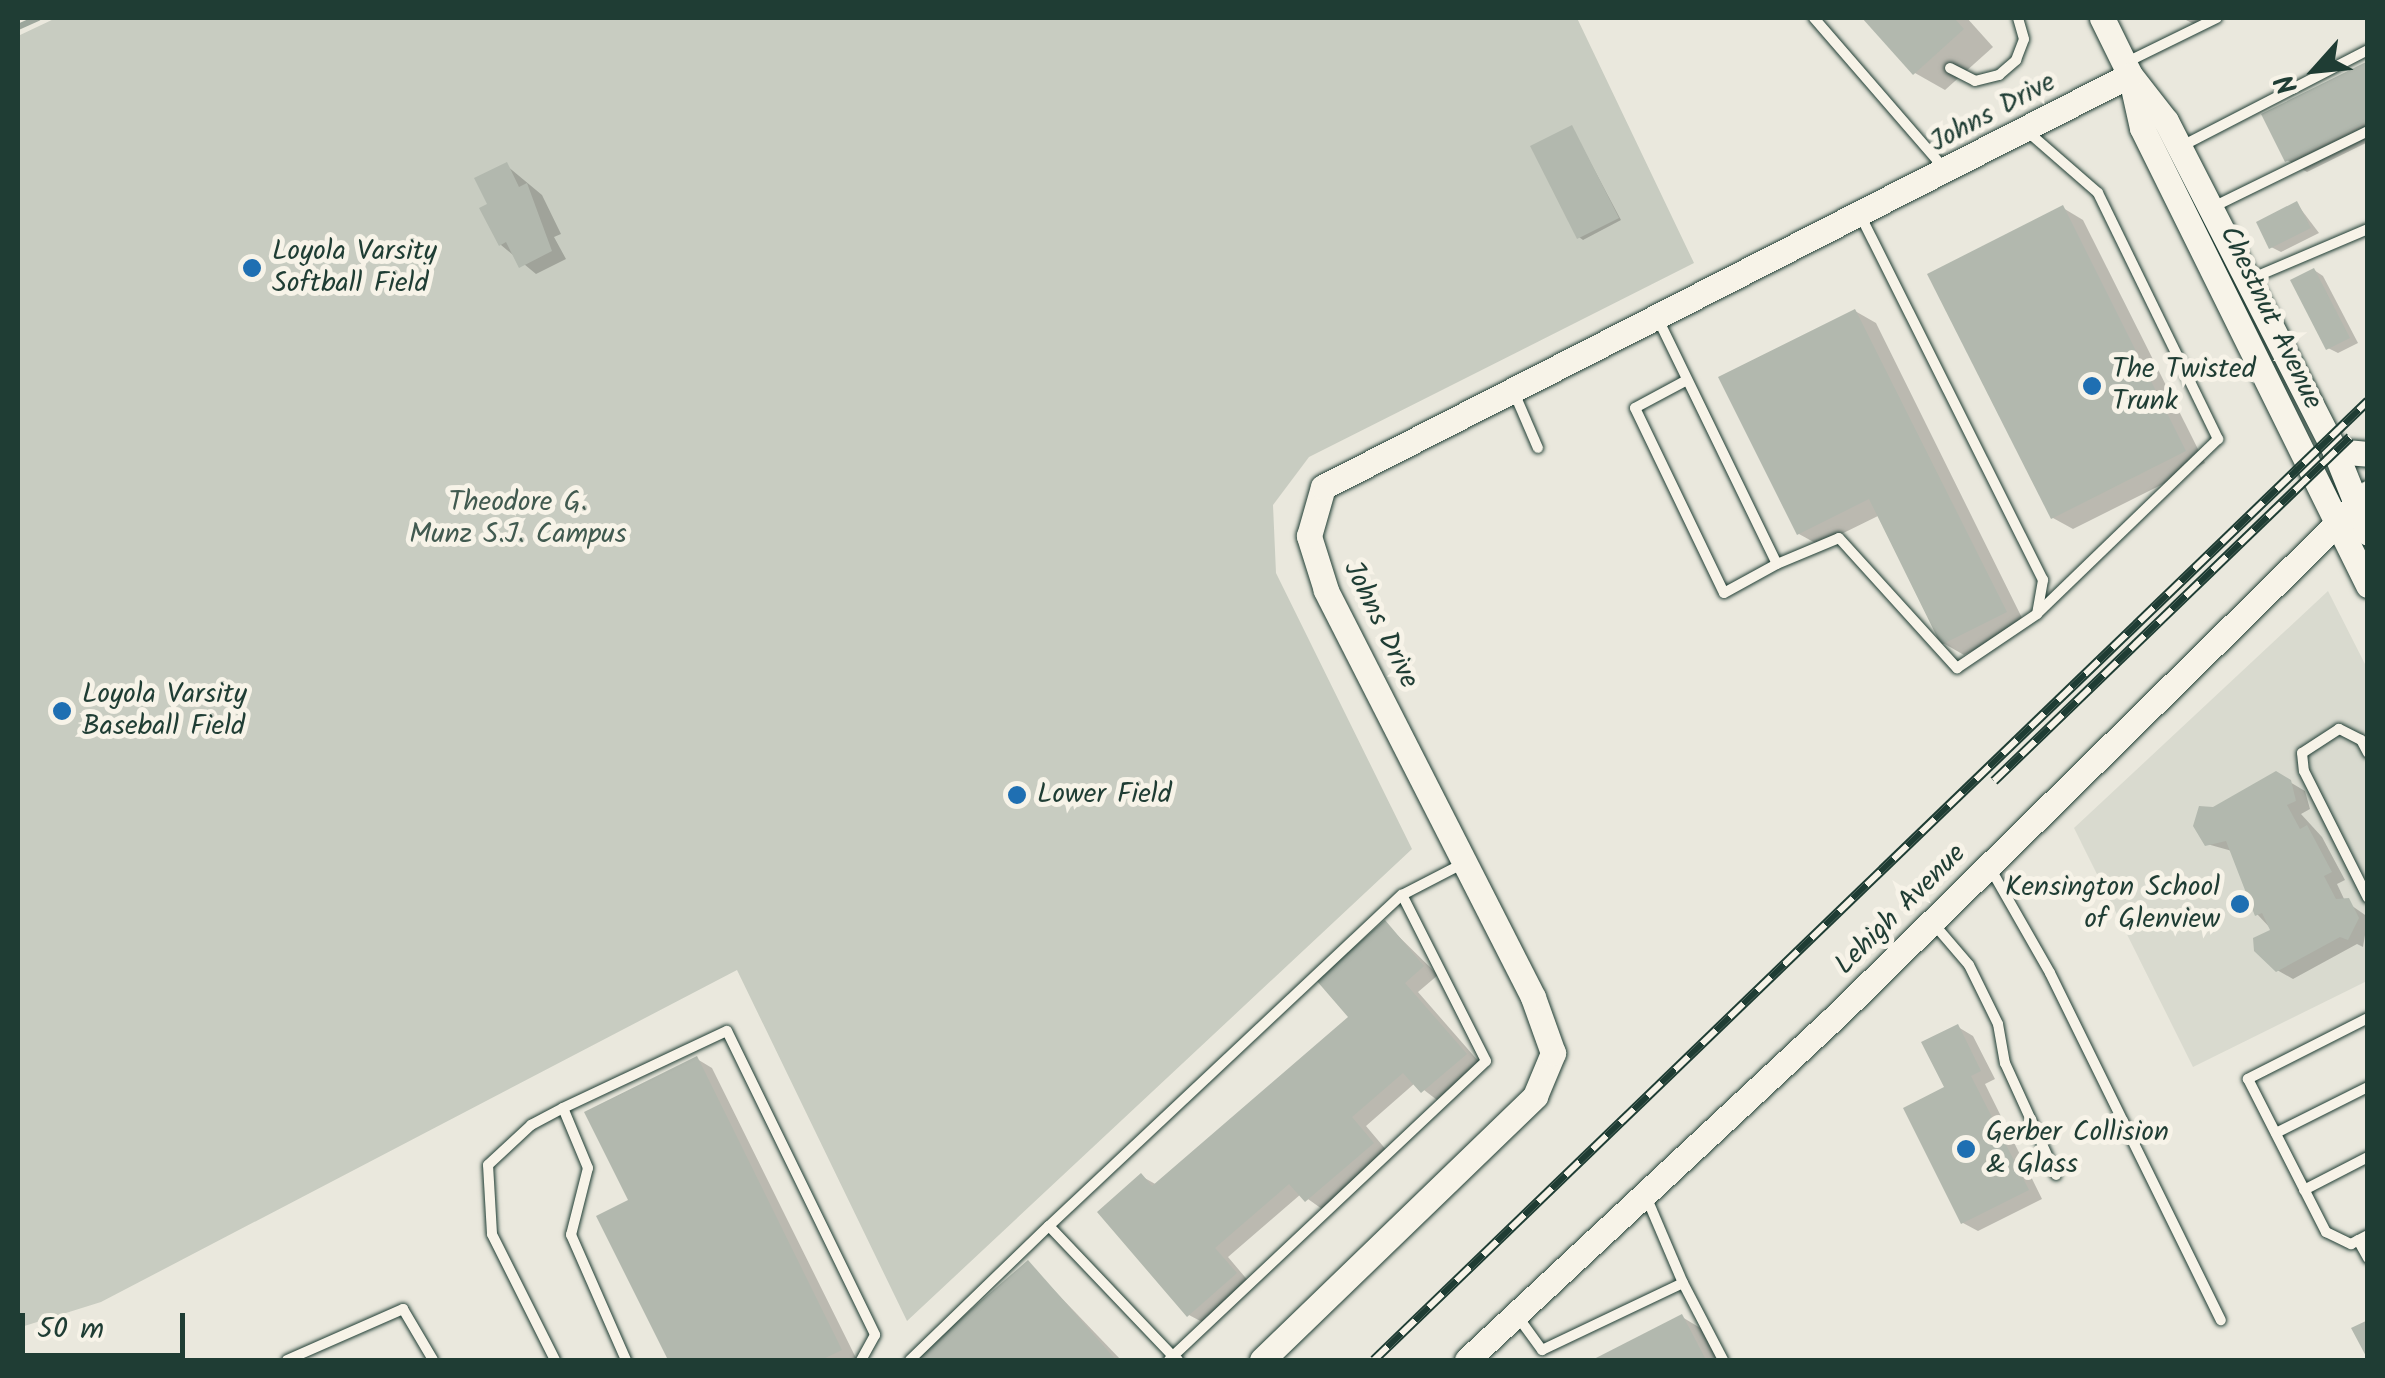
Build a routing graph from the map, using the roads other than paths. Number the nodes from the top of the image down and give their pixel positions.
1 (1814, 18) edge
2 (2018, 18) edge
3 (2102, 18) edge
4 (2217, 18) edge
5 (2368, 50) edge
6 (1950, 68) dead end
7 (2128, 69) junction
8 (2026, 130) junction
9 (2368, 130) edge
10 (2168, 153) junction
11 (1947, 172) junction
12 (2199, 213) junction
13 (1862, 218) junction
14 (2368, 229) edge
15 (2247, 280) junction
16 (1658, 319) junction
17 (1687, 380) junction
18 (1512, 390) junction
19 (1538, 448) dead end
20 (2335, 451) junction
21 (2368, 454) edge
22 (2353, 508) edge
23 (2368, 532) edge
24 (1777, 564) junction
25 (2368, 584) edge
26 (2038, 614) junction
27 (2368, 753) edge
28 (1465, 863) junction
29 (1989, 865) junction
30 (1402, 895) junction
31 (2368, 898) edge
32 (1932, 922) junction
33 (2368, 1018) edge
34 (2368, 1087) edge
35 (563, 1108) junction
36 (2276, 1133) junction
37 (2368, 1158) edge
38 (2056, 1176) dead end
39 (2304, 1190) junction
40 (1644, 1193) junction
41 (1049, 1226) junction
42 (2363, 1238) edge
43 (2368, 1258) edge
44 (1683, 1283) junction
45 (1516, 1314) junction
46 (2221, 1320) dead end
47 (1481, 1355) edge
48 (1173, 1359) edge
49 (287, 1360) edge
50 (433, 1360) edge
51 (555, 1360) edge
52 (626, 1360) edge
53 (860, 1360) edge
54 (910, 1360) edge
55 (1262, 1360) edge
56 (1723, 1360) edge

1 - 11 lane
2 - 6 lane
3 - 7 street, Chestnut Avenue
4 - 7 lane
5 - 10 lane
7 - 8 street, Johns Drive
7 - 10 street, Chestnut Avenue
8 - 11 street, Johns Drive
8 - 26 lane
9 - 12 lane
10 - 12 street, Chestnut Avenue
11 - 13 street, Johns Drive
12 - 15 street, Chestnut Avenue
12 - 22 street, Chestnut Avenue
13 - 16 street, Johns Drive
13 - 26 lane
14 - 15 lane
15 - 20 street, Chestnut Avenue
16 - 17 lane
16 - 18 street, Johns Drive
17 - 24 lane
17 - 24 lane
18 - 19 lane
18 - 28 street, Johns Drive
20 - 21 street
20 - 22 street, Chestnut Avenue
22 - 23 street, Chestnut Avenue
22 - 25 street, Chestnut Avenue
22 - 29 street, Lehigh Avenue
24 - 26 lane
27 - 31 lane
28 - 30 lane
28 - 55 street, Johns Drive
29 - 32 street, Lehigh Avenue
29 - 46 lane
30 - 41 lane
30 - 48 lane
32 - 38 lane
32 - 40 street, Lehigh Avenue
33 - 36 lane
34 - 36 lane
35 - 51 lane
35 - 52 lane
35 - 53 lane
36 - 39 lane
37 - 39 lane
39 - 42 lane
40 - 44 lane
40 - 45 street, Lehigh Avenue
41 - 48 lane
41 - 54 lane
42 - 43 lane
44 - 45 lane
44 - 56 lane
45 - 47 street, Lehigh Avenue
49 - 50 lane

